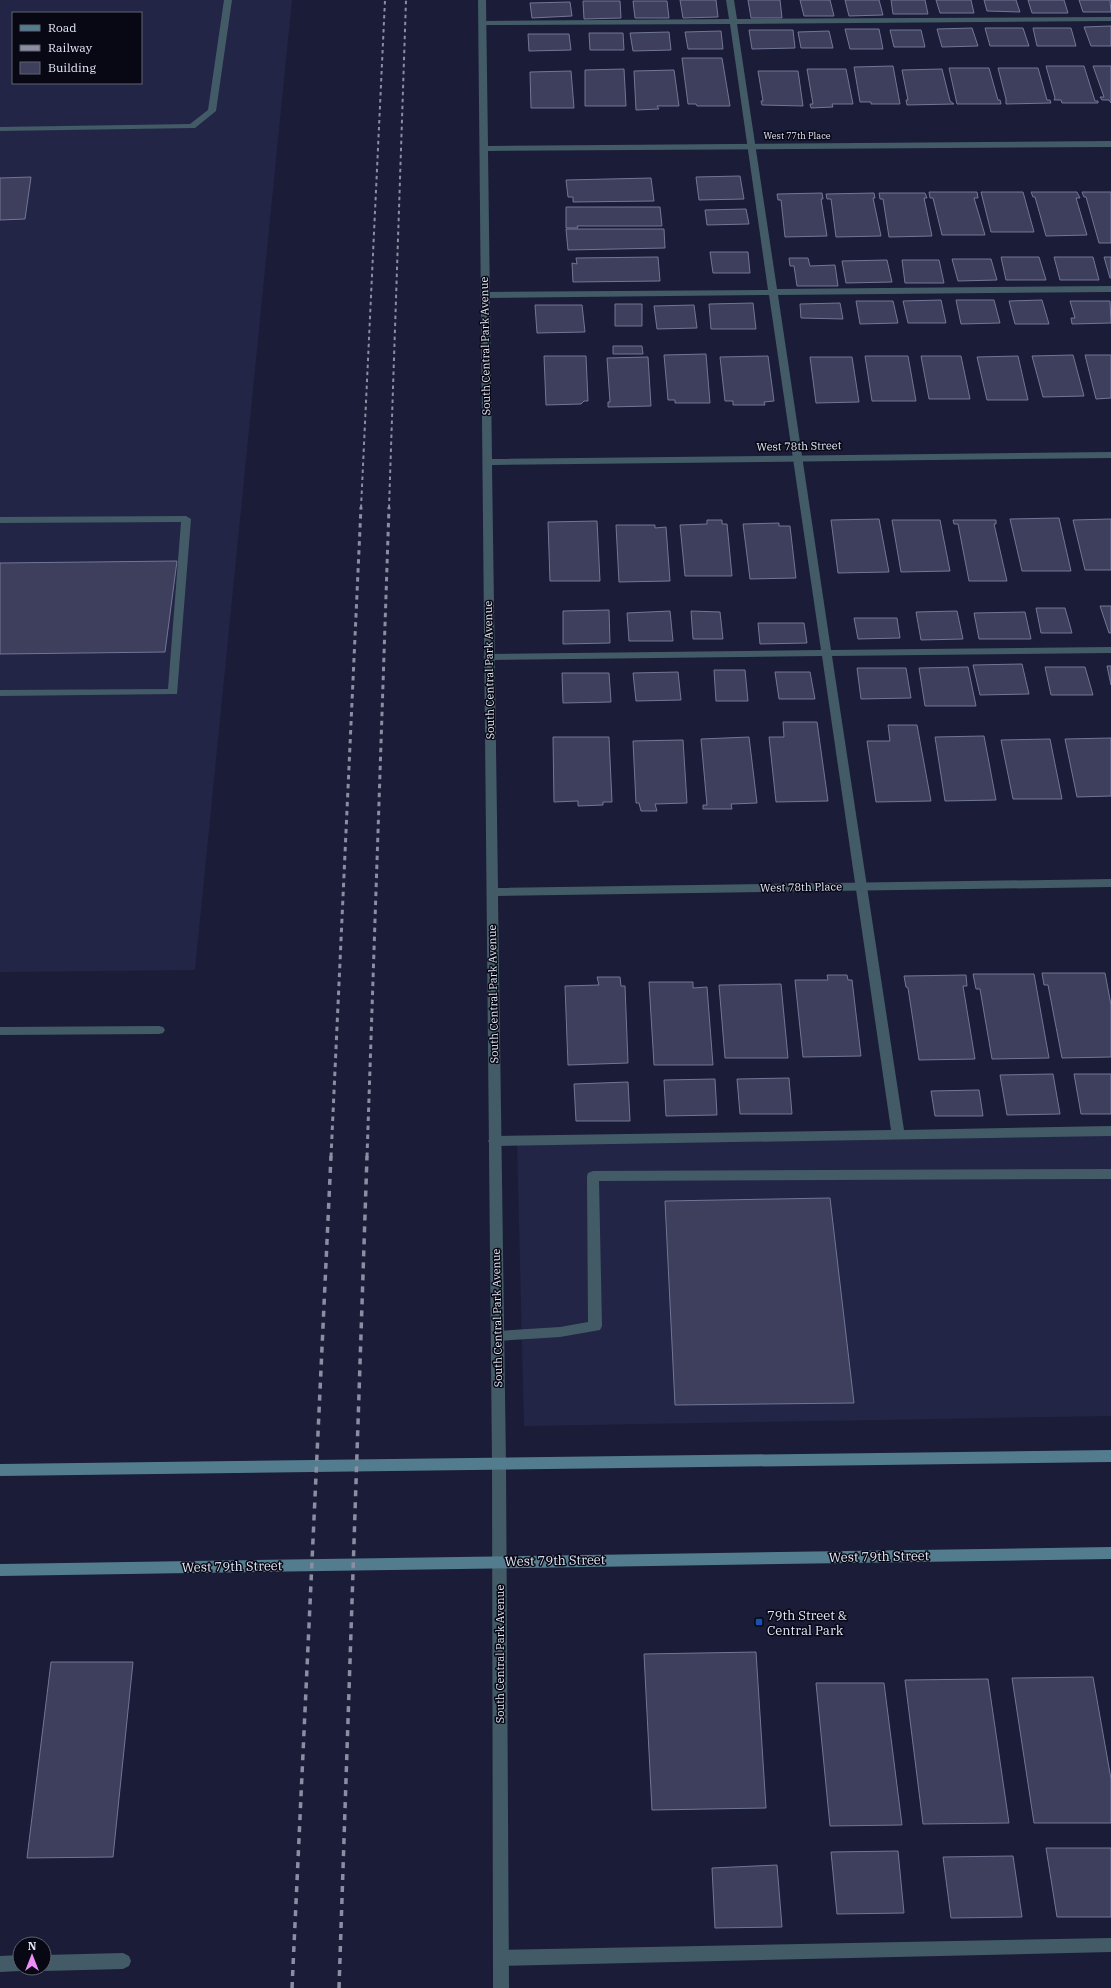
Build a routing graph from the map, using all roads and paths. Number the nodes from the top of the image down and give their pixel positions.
1 (228, 0) edge
2 (482, 0) edge
3 (730, 0) edge
4 (1111, 19) edge
5 (733, 21) junction
6 (482, 23) junction
7 (0, 129) edge
8 (1111, 144) edge
9 (751, 147) junction
10 (483, 149) junction
11 (1111, 289) edge
12 (773, 292) junction
13 (485, 296) junction
14 (1111, 455) edge
15 (798, 458) junction
16 (486, 462) junction
17 (0, 520) edge
18 (1111, 650) edge
19 (827, 652) junction
20 (488, 657) junction
21 (0, 693) edge
22 (1111, 882) edge
23 (861, 886) junction
24 (491, 892) junction
25 (159, 1030) dead end
26 (0, 1031) edge
27 (1111, 1131) edge
28 (898, 1135) junction
29 (494, 1141) junction
30 (1111, 1174) edge
31 (498, 1336) junction
32 (1111, 1456) edge
33 (499, 1464) junction
34 (0, 1470) edge
35 (1111, 1552) edge
36 (500, 1561) junction
37 (0, 1570) edge
38 (1111, 1944) edge
39 (501, 1958) junction
40 (123, 1961) dead end
41 (52, 1963) edge
42 (0, 1964) edge
43 (12, 1964) edge
44 (501, 1988) edge

1 - 7 street
2 - 6 street, South Central Park Avenue
3 - 5 street
4 - 5 street
5 - 6 street
5 - 9 street
6 - 10 street, South Central Park Avenue
8 - 9 street, West 77th Place
9 - 10 street, West 77th Place
9 - 12 street
10 - 13 street, South Central Park Avenue
11 - 12 street
12 - 13 street
12 - 15 street
13 - 16 street, South Central Park Avenue
14 - 15 street, West 78th Street
15 - 16 street, West 78th Street
15 - 19 street
16 - 20 street, South Central Park Avenue
17 - 21 street
18 - 19 street
19 - 20 street
19 - 23 street
20 - 24 street, South Central Park Avenue
22 - 23 street, West 78th Place
23 - 24 street, West 78th Place
23 - 28 street
24 - 29 street, South Central Park Avenue
25 - 26 street
27 - 28 street
28 - 29 street
29 - 31 street, South Central Park Avenue
30 - 31 street
31 - 33 street, South Central Park Avenue
32 - 33 main road
33 - 34 main road
33 - 36 street, South Central Park Avenue
35 - 36 main road, West 79th Street
36 - 37 main road, West 79th Street
36 - 39 street, South Central Park Avenue
38 - 39 street
39 - 44 street, South Central Park Avenue
40 - 41 street
42 - 43 street

